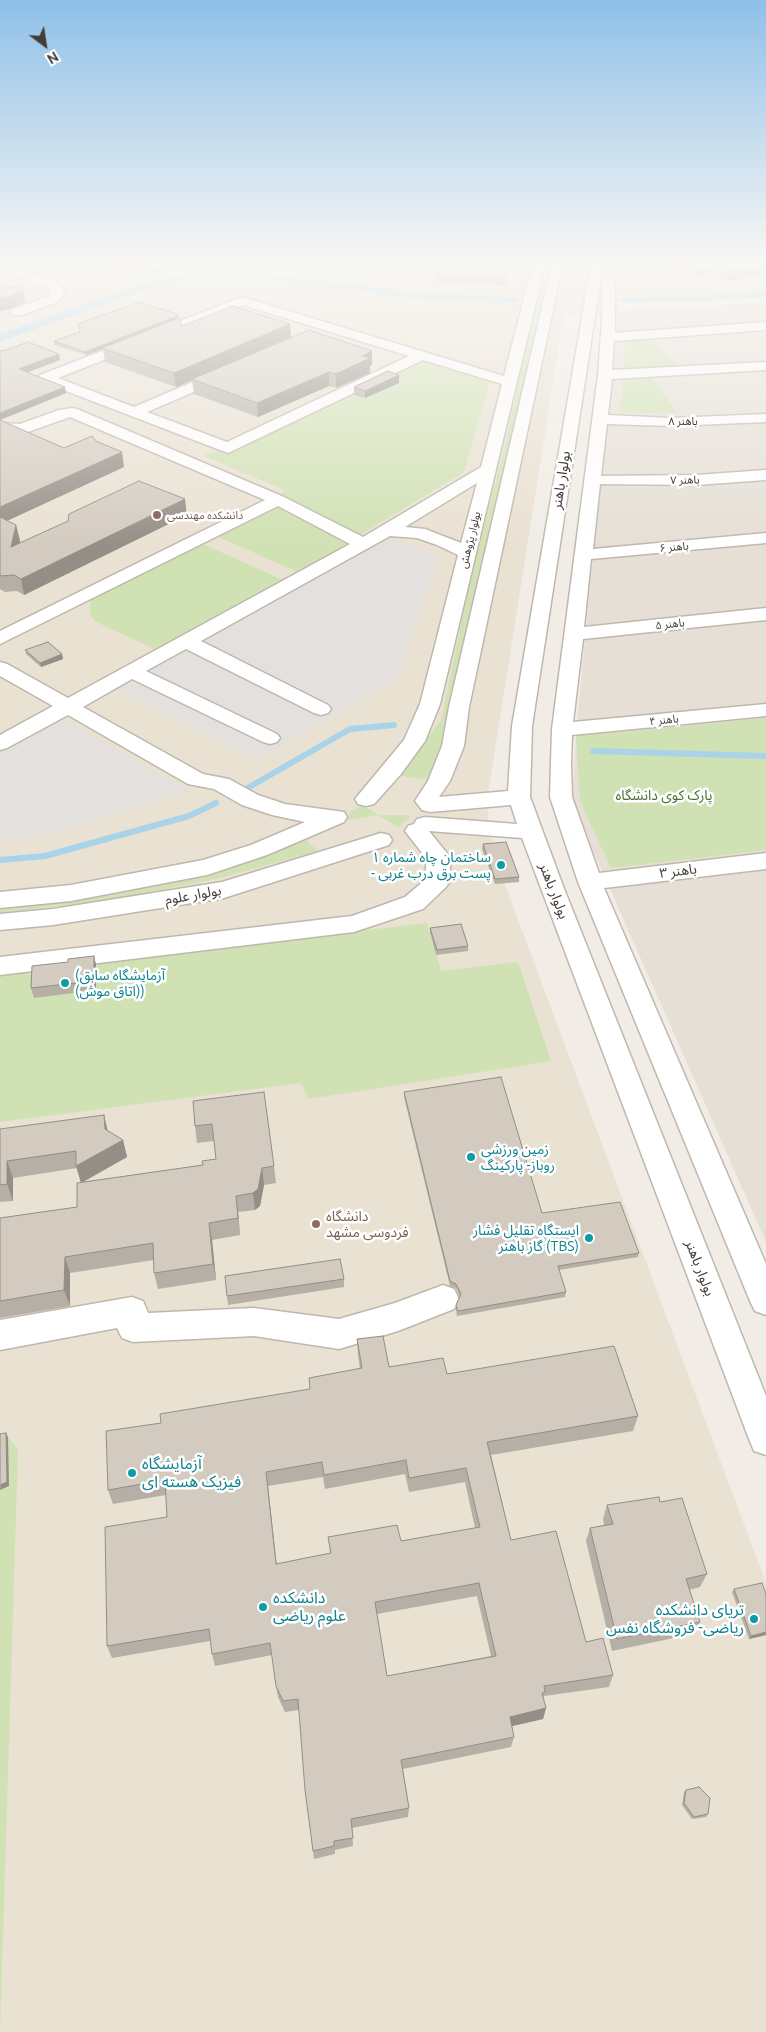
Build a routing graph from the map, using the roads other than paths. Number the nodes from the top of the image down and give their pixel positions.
1 (94, 359) edge
2 (414, 359) edge
3 (430, 359) edge
4 (516, 359) edge
5 (536, 359) edge
6 (591, 359) edge
7 (604, 359) edge
8 (241, 366) edge
9 (766, 366) edge
10 (605, 375) junction
11 (510, 382) junction
12 (135, 412) junction
13 (599, 418) junction
14 (766, 418) edge
15 (0, 428) edge
16 (488, 469) junction
17 (766, 475) edge
18 (605, 480) dead end
19 (278, 500) junction
20 (555, 520) junction
21 (586, 523) junction
22 (387, 531) junction
23 (766, 538) edge
24 (362, 544) junction
25 (467, 553) junction
26 (583, 555) junction
27 (766, 614) edge
28 (573, 634) junction
29 (0, 638) edge
30 (185, 641) junction
31 (0, 650) edge
32 (0, 668) edge
33 (132, 672) junction
34 (78, 702) junction
35 (321, 710) dead end
36 (766, 710) edge
37 (562, 729) junction
38 (270, 738) dead end
39 (0, 744) edge
40 (519, 796) junction
41 (366, 799) junction
42 (417, 809) junction
43 (336, 817) junction
44 (532, 832) junction
45 (380, 840) junction
46 (766, 861) edge
47 (590, 882) junction
48 (0, 900) edge
49 (0, 922) edge
50 (0, 966) edge
51 (444, 1299) dead end
52 (766, 1301) edge
53 (0, 1334) edge
54 (766, 1438) edge

1 - 12 street
2 - 12 street
3 - 11 street
4 - 11 street, بولوار پژوهش
5 - 42 street, بولوار پژوهش
6 - 20 street, بولوار باهنر
7 - 10 street
8 - 12 street
9 - 10 street
10 - 13 street
11 - 16 street, بولوار پژوهش
13 - 14 street, باهنر ۸
13 - 21 street
15 - 19 street
16 - 22 street
16 - 25 street, بولوار پژوهش
17 - 18 street, باهنر ۷
19 - 24 street
19 - 29 street
20 - 21 street
20 - 40 street, بولوار باهنر
21 - 26 street
22 - 24 street
22 - 25 street
23 - 26 street, باهنر ۶
24 - 30 street
25 - 41 street, بولوار پژوهش
26 - 28 street
27 - 28 street, باهنر ۵
28 - 37 street
30 - 33 street
30 - 35 street
31 - 34 lane
32 - 34 street
33 - 34 street
33 - 38 street
34 - 39 street
34 - 43 street
36 - 37 street, باهنر ۴
37 - 47 street
40 - 42 street
40 - 44 street, بولوار باهنر
41 - 42 street
41 - 43 street, بولوار علوم
42 - 44 street
42 - 45 street
42 - 50 street
43 - 45 street
43 - 48 street, بولوار علوم
44 - 54 street, بولوار باهنر
45 - 49 street, بولوار علوم
46 - 47 street, باهنر ۳
47 - 52 street
51 - 53 street

